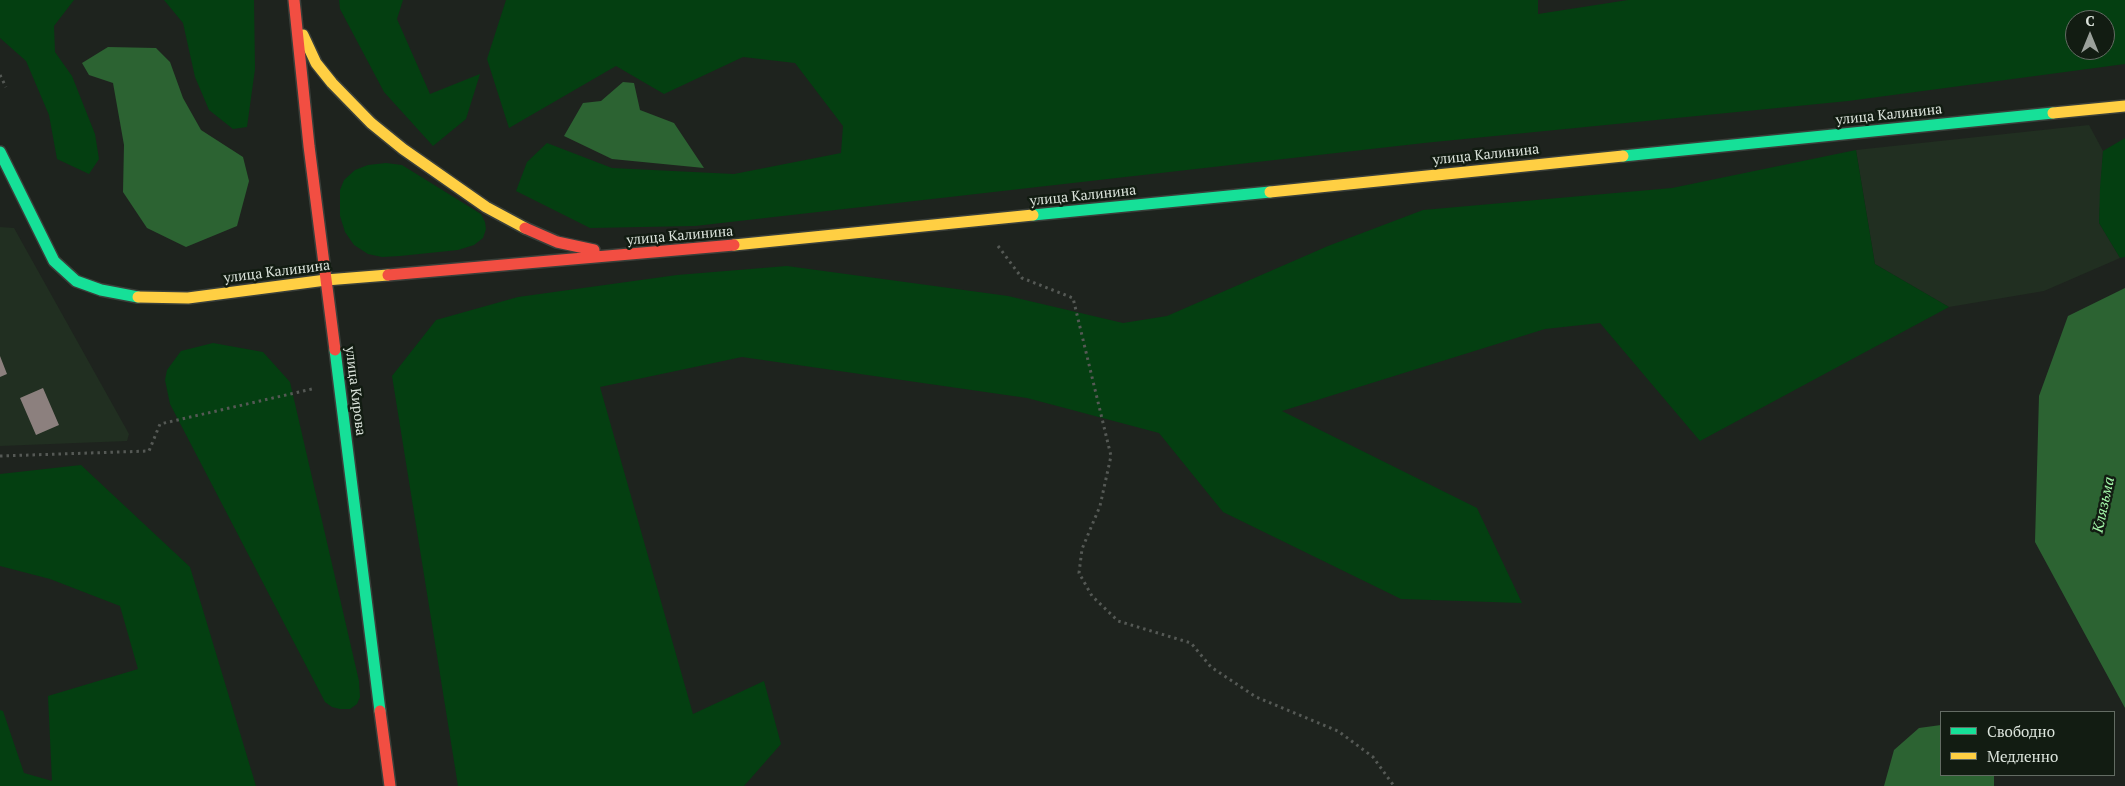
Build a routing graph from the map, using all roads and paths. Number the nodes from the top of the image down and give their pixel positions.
1 (294, 0) edge
2 (0, 75) edge
3 (6, 87) dead end
4 (2125, 106) edge
5 (0, 152) edge
6 (991, 220) junction
7 (648, 254) junction
8 (326, 280) junction
9 (339, 383) junction
10 (0, 456) edge
11 (390, 786) edge
12 (1394, 786) edge

1 - 7 main road
1 - 8 main road, улица Кирова
2 - 3 path
4 - 6 main road, улица Калинина
5 - 8 main road, улица Калинина
6 - 7 main road, улица Калинина
6 - 12 path
7 - 8 main road, улица Калинина
8 - 9 main road, улица Кирова
9 - 10 path
9 - 11 main road, улица Кирова

